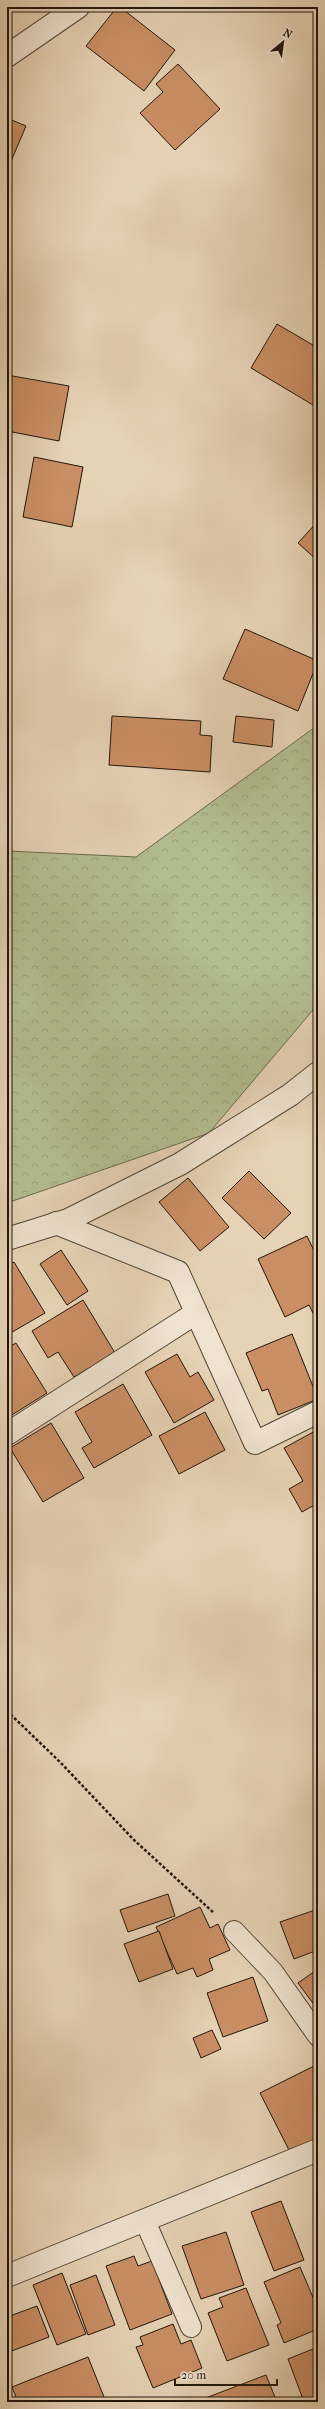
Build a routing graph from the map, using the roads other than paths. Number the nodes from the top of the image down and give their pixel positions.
1 (78, 7) edge
2 (7, 56) edge
3 (318, 1073) edge
4 (56, 1223) junction
5 (7, 1239) edge
6 (196, 1313) junction
7 (318, 1412) edge
8 (7, 1434) edge
9 (234, 1931) road end
10 (318, 2036) edge
11 (318, 2150) edge
12 (145, 2221) junction
13 (7, 2276) edge
14 (191, 2327) dead end

1 - 2 street
3 - 4 street
4 - 5 street
4 - 6 street
6 - 7 street
6 - 8 street
9 - 10 lane
11 - 12 street
12 - 13 street
12 - 14 lane

